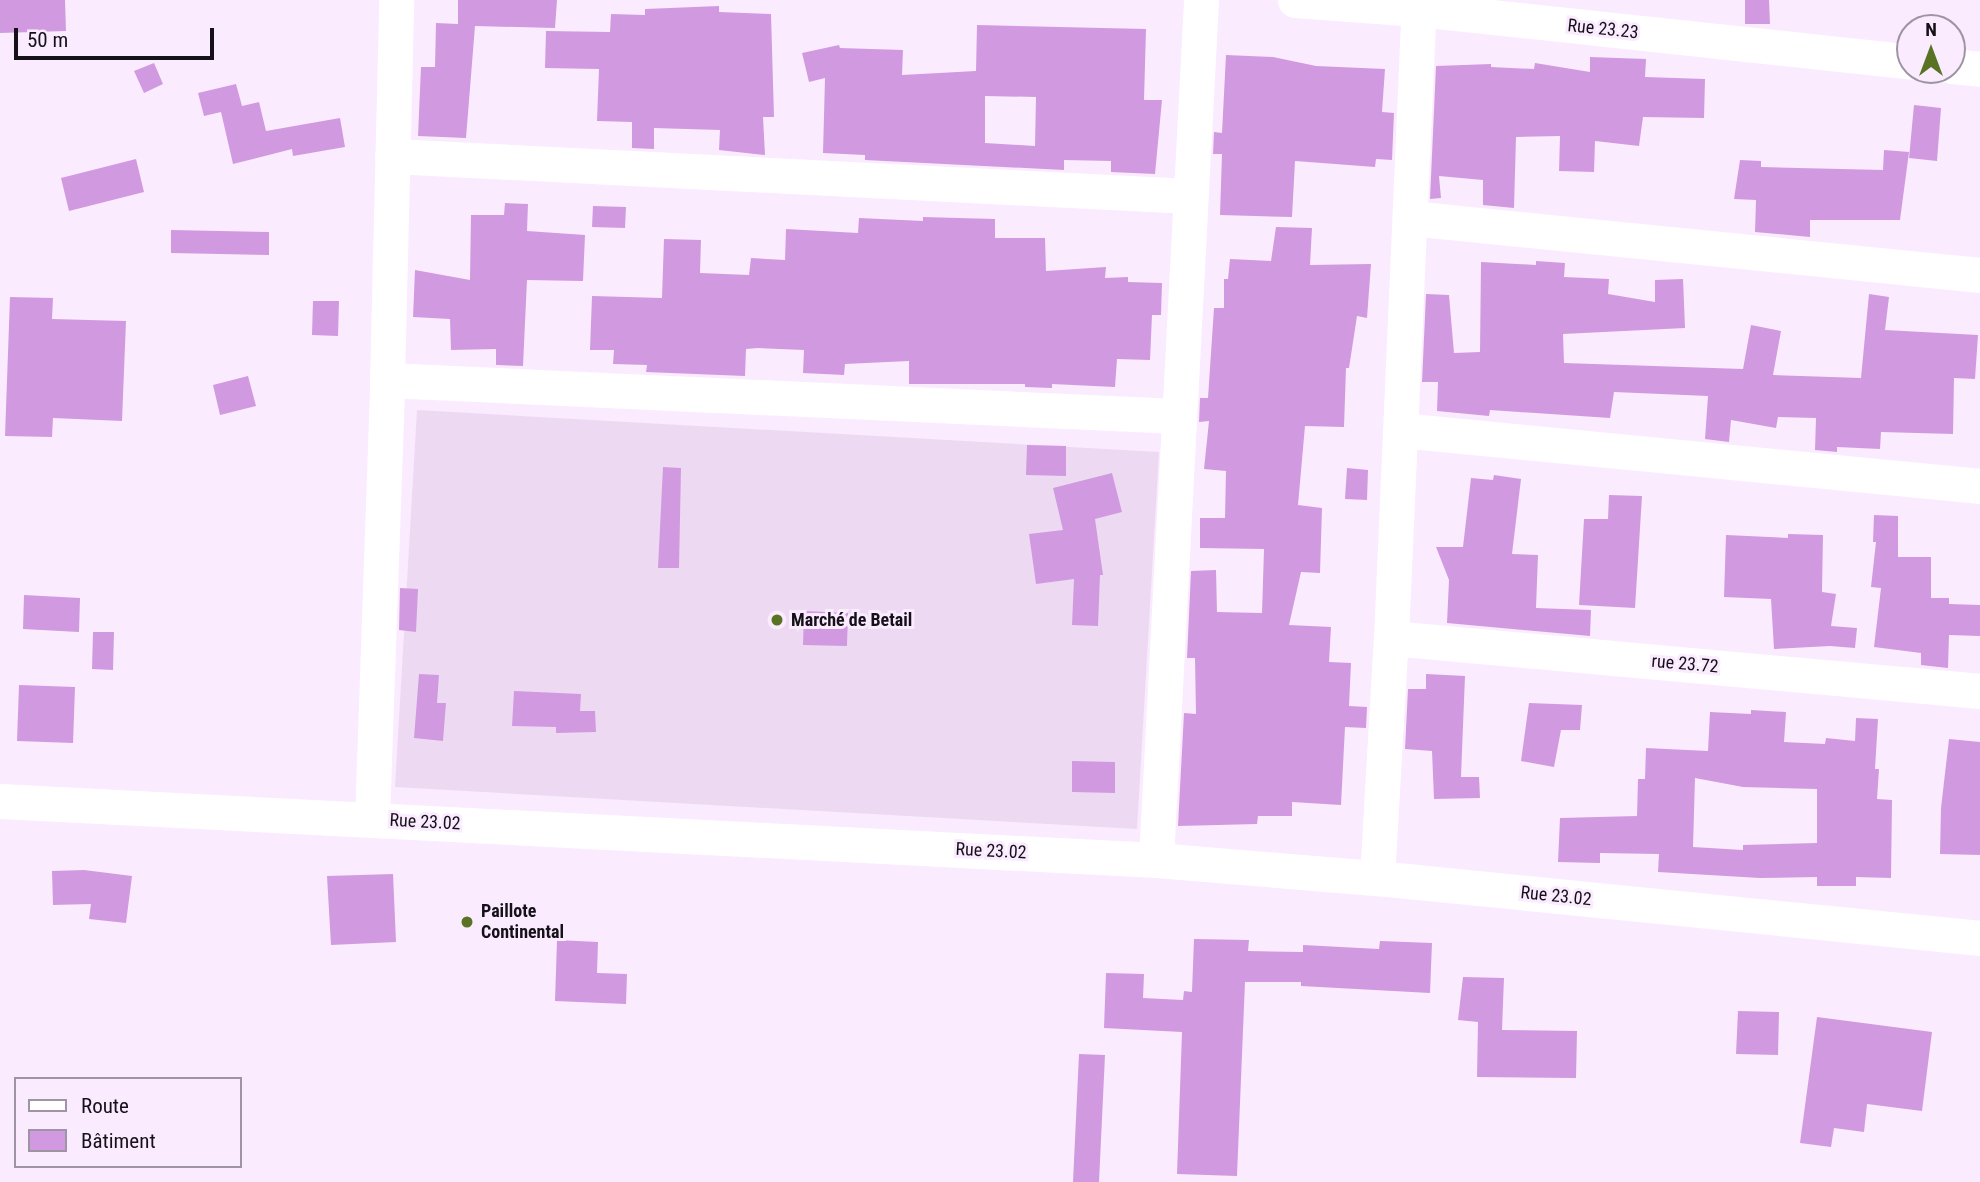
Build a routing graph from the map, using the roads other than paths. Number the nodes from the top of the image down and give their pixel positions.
1 (396, 0) edge
2 (1201, 0) edge
3 (1295, 0) edge
4 (1418, 5) edge
5 (1896, 60) edge
6 (392, 156) junction
7 (1191, 196) junction
8 (1410, 218) junction
9 (1980, 275) edge
10 (387, 380) junction
11 (1178, 416) junction
12 (1400, 430) junction
13 (1980, 486) edge
14 (1391, 638) junction
15 (1980, 691) edge
16 (0, 801) edge
17 (372, 819) junction
18 (1156, 860) junction
19 (1377, 878) junction
20 (1980, 938) edge

1 - 6 street
2 - 7 street
3 - 4 street, Rue 23.23
4 - 5 street, Rue 23.23
4 - 8 street
6 - 7 street
6 - 10 street
7 - 11 street
8 - 9 street
8 - 12 street
10 - 11 street
10 - 17 street
11 - 18 street
12 - 13 street
12 - 14 street
14 - 15 street, rue 23.72
14 - 19 street
16 - 17 street, Rue 23.02
17 - 18 street, Rue 23.02
18 - 19 street, Rue 23.02
19 - 20 street, Rue 23.02

